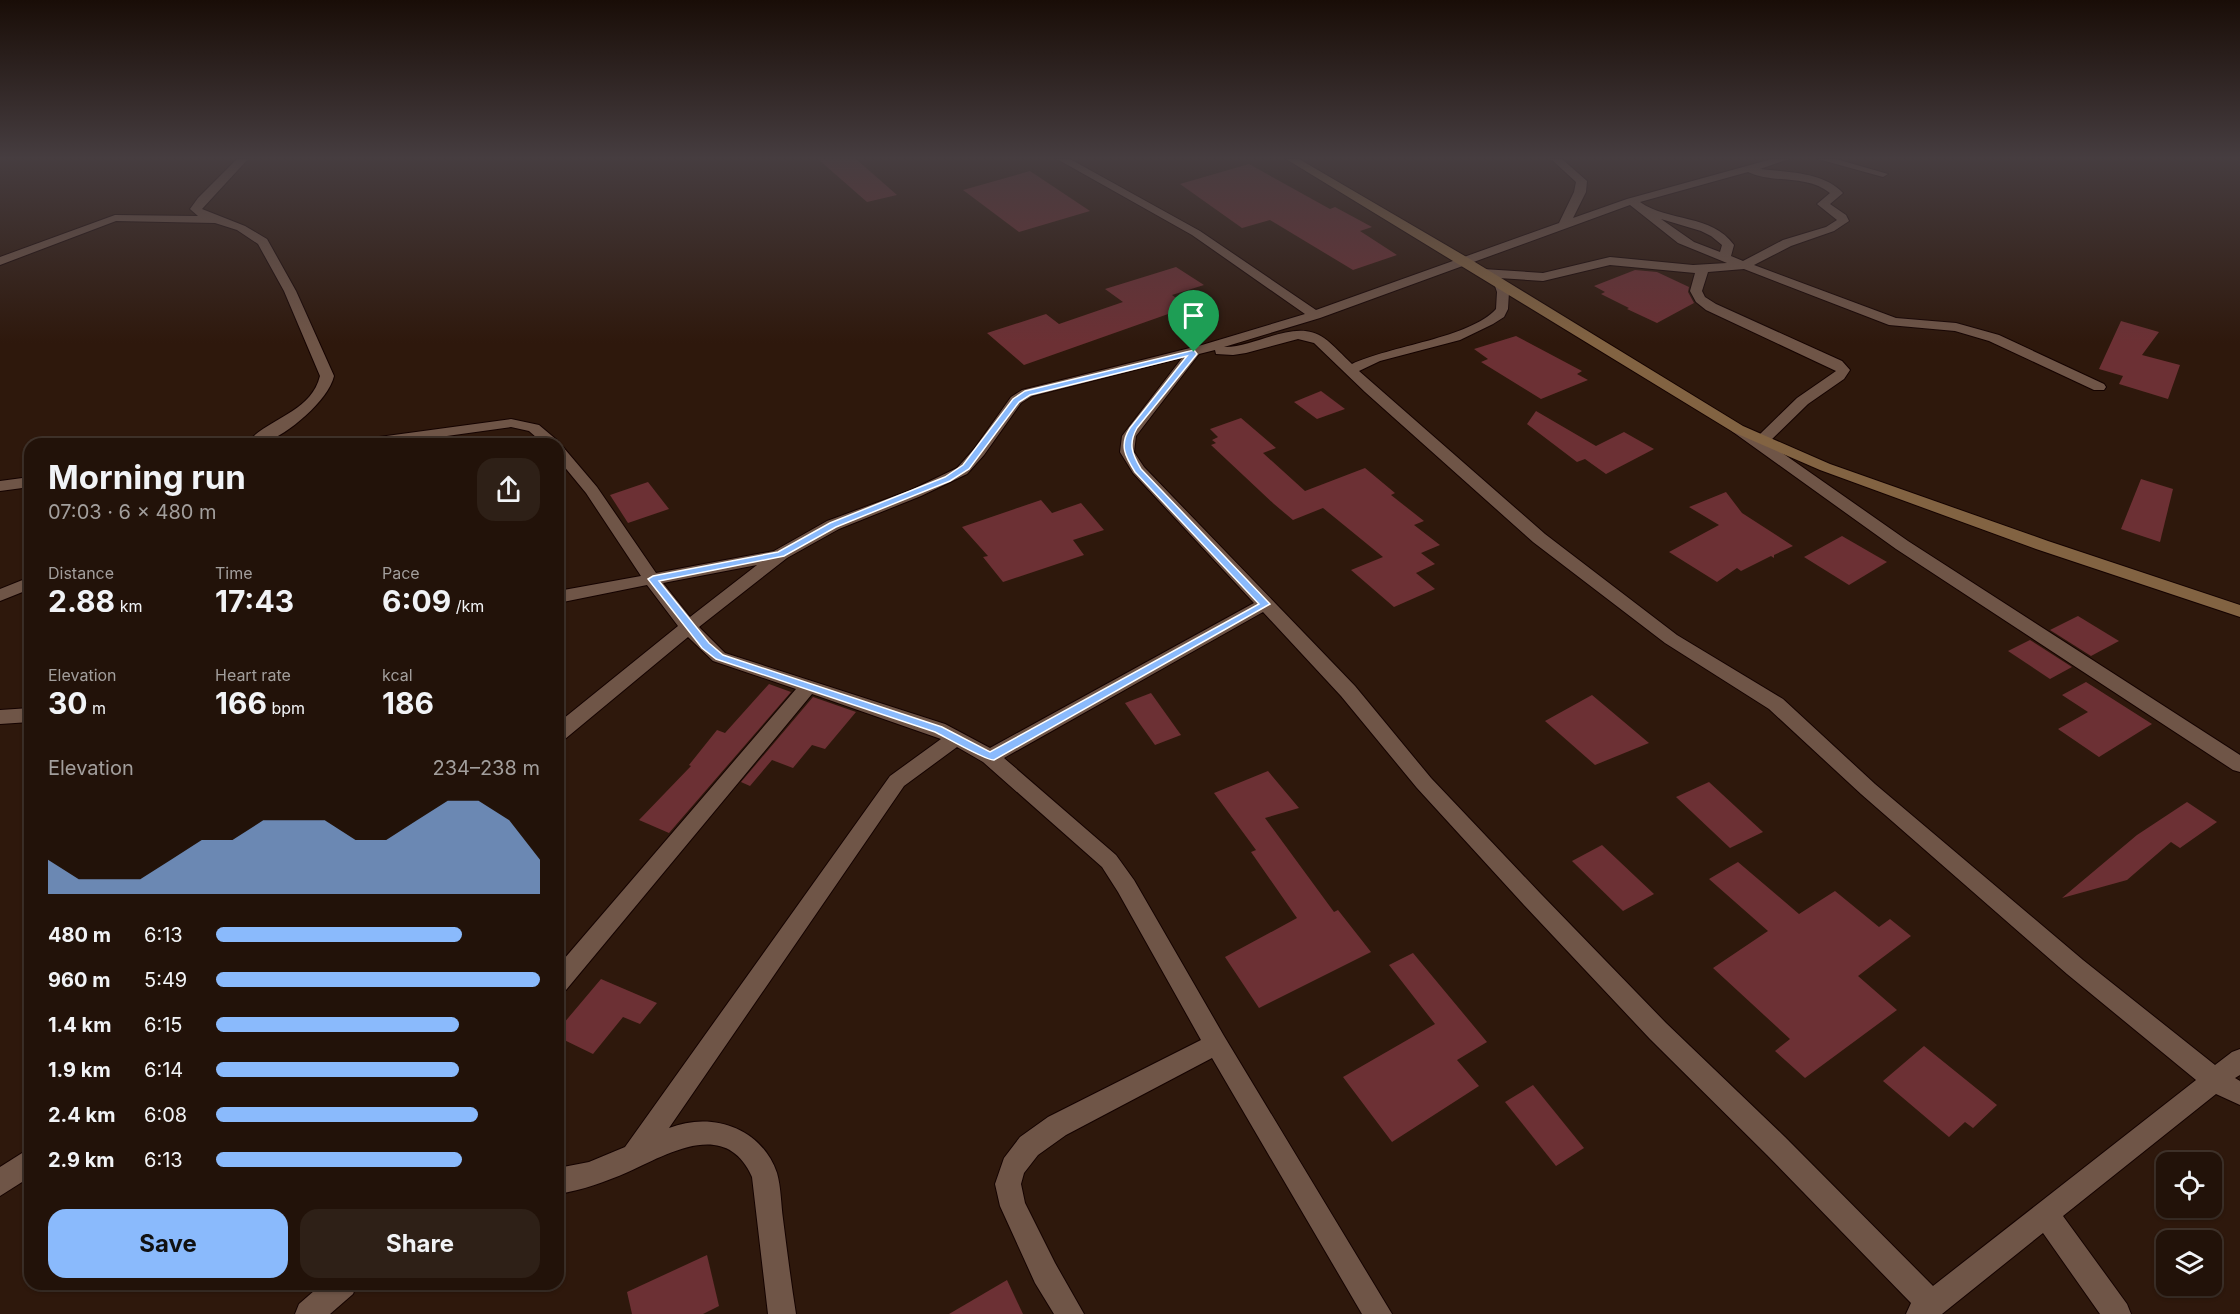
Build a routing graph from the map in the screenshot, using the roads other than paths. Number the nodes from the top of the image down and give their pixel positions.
1 (111, 220) edge
2 (186, 220) edge
3 (1175, 220) edge
4 (1395, 220) edge
5 (1567, 220) edge
6 (1579, 220) edge
7 (1656, 220) edge
8 (1677, 220) edge
9 (1843, 220) edge
10 (222, 221) joint
11 (1564, 226) junction
12 (1724, 258) junction
13 (0, 261) edge
14 (1466, 262) junction
15 (1743, 266) junction
16 (1702, 270) junction
17 (1483, 273) junction
18 (1500, 284) junction
19 (1315, 315) junction
20 (1201, 350) junction
21 (1350, 370) junction
22 (2099, 387) dead end
23 (1738, 429) junction
24 (262, 438) edge
25 (401, 438) edge
26 (546, 438) edge
27 (1763, 440) junction
28 (564, 457) edge
29 (24, 483) edge
30 (0, 486) edge
31 (781, 554) junction
32 (653, 579) junction
33 (24, 585) edge
34 (0, 595) edge
35 (564, 596) edge
36 (1265, 604) junction
37 (2240, 611) edge
38 (689, 626) junction
39 (808, 687) junction
40 (24, 715) edge
41 (0, 717) edge
42 (564, 729) edge
43 (956, 738) junction
44 (990, 758) junction
45 (2240, 765) edge
46 (564, 976) edge
47 (1215, 1044) junction
48 (2240, 1060) edge
49 (2216, 1081) junction
50 (2240, 1093) edge
51 (635, 1155) junction
52 (24, 1165) edge
53 (564, 1181) edge
54 (0, 1183) edge
55 (2045, 1213) junction
56 (336, 1290) edge
57 (1926, 1310) edge
58 (309, 1314) edge
59 (782, 1314) edge
60 (1070, 1314) edge
61 (1378, 1314) edge
62 (2118, 1314) edge

1 - 13 street
2 - 10 street
3 - 19 street
4 - 14 street
5 - 11 street
6 - 11 street
7 - 12 street
8 - 12 street
9 - 15 street
10 - 24 street
11 - 14 street
12 - 15 street
14 - 17 street
14 - 19 street
15 - 16 street
15 - 22 street
16 - 17 street
16 - 27 street
17 - 18 street
18 - 21 street
18 - 23 street
19 - 20 street
20 - 21 street
20 - 31 street
20 - 36 street
21 - 49 street
23 - 27 street
23 - 45 street
25 - 26 street
27 - 37 street
28 - 32 street
29 - 30 street
31 - 32 street
31 - 38 street
32 - 35 street
32 - 38 street
33 - 34 street
36 - 44 street
36 - 57 street
38 - 39 street
38 - 42 street
39 - 43 street
39 - 46 street
40 - 41 street
43 - 44 street
43 - 51 street
44 - 47 street
47 - 60 street
47 - 61 street
48 - 49 street
49 - 50 street
49 - 55 street
51 - 53 street
51 - 59 street
52 - 54 street
55 - 57 street
55 - 62 street
56 - 58 street

